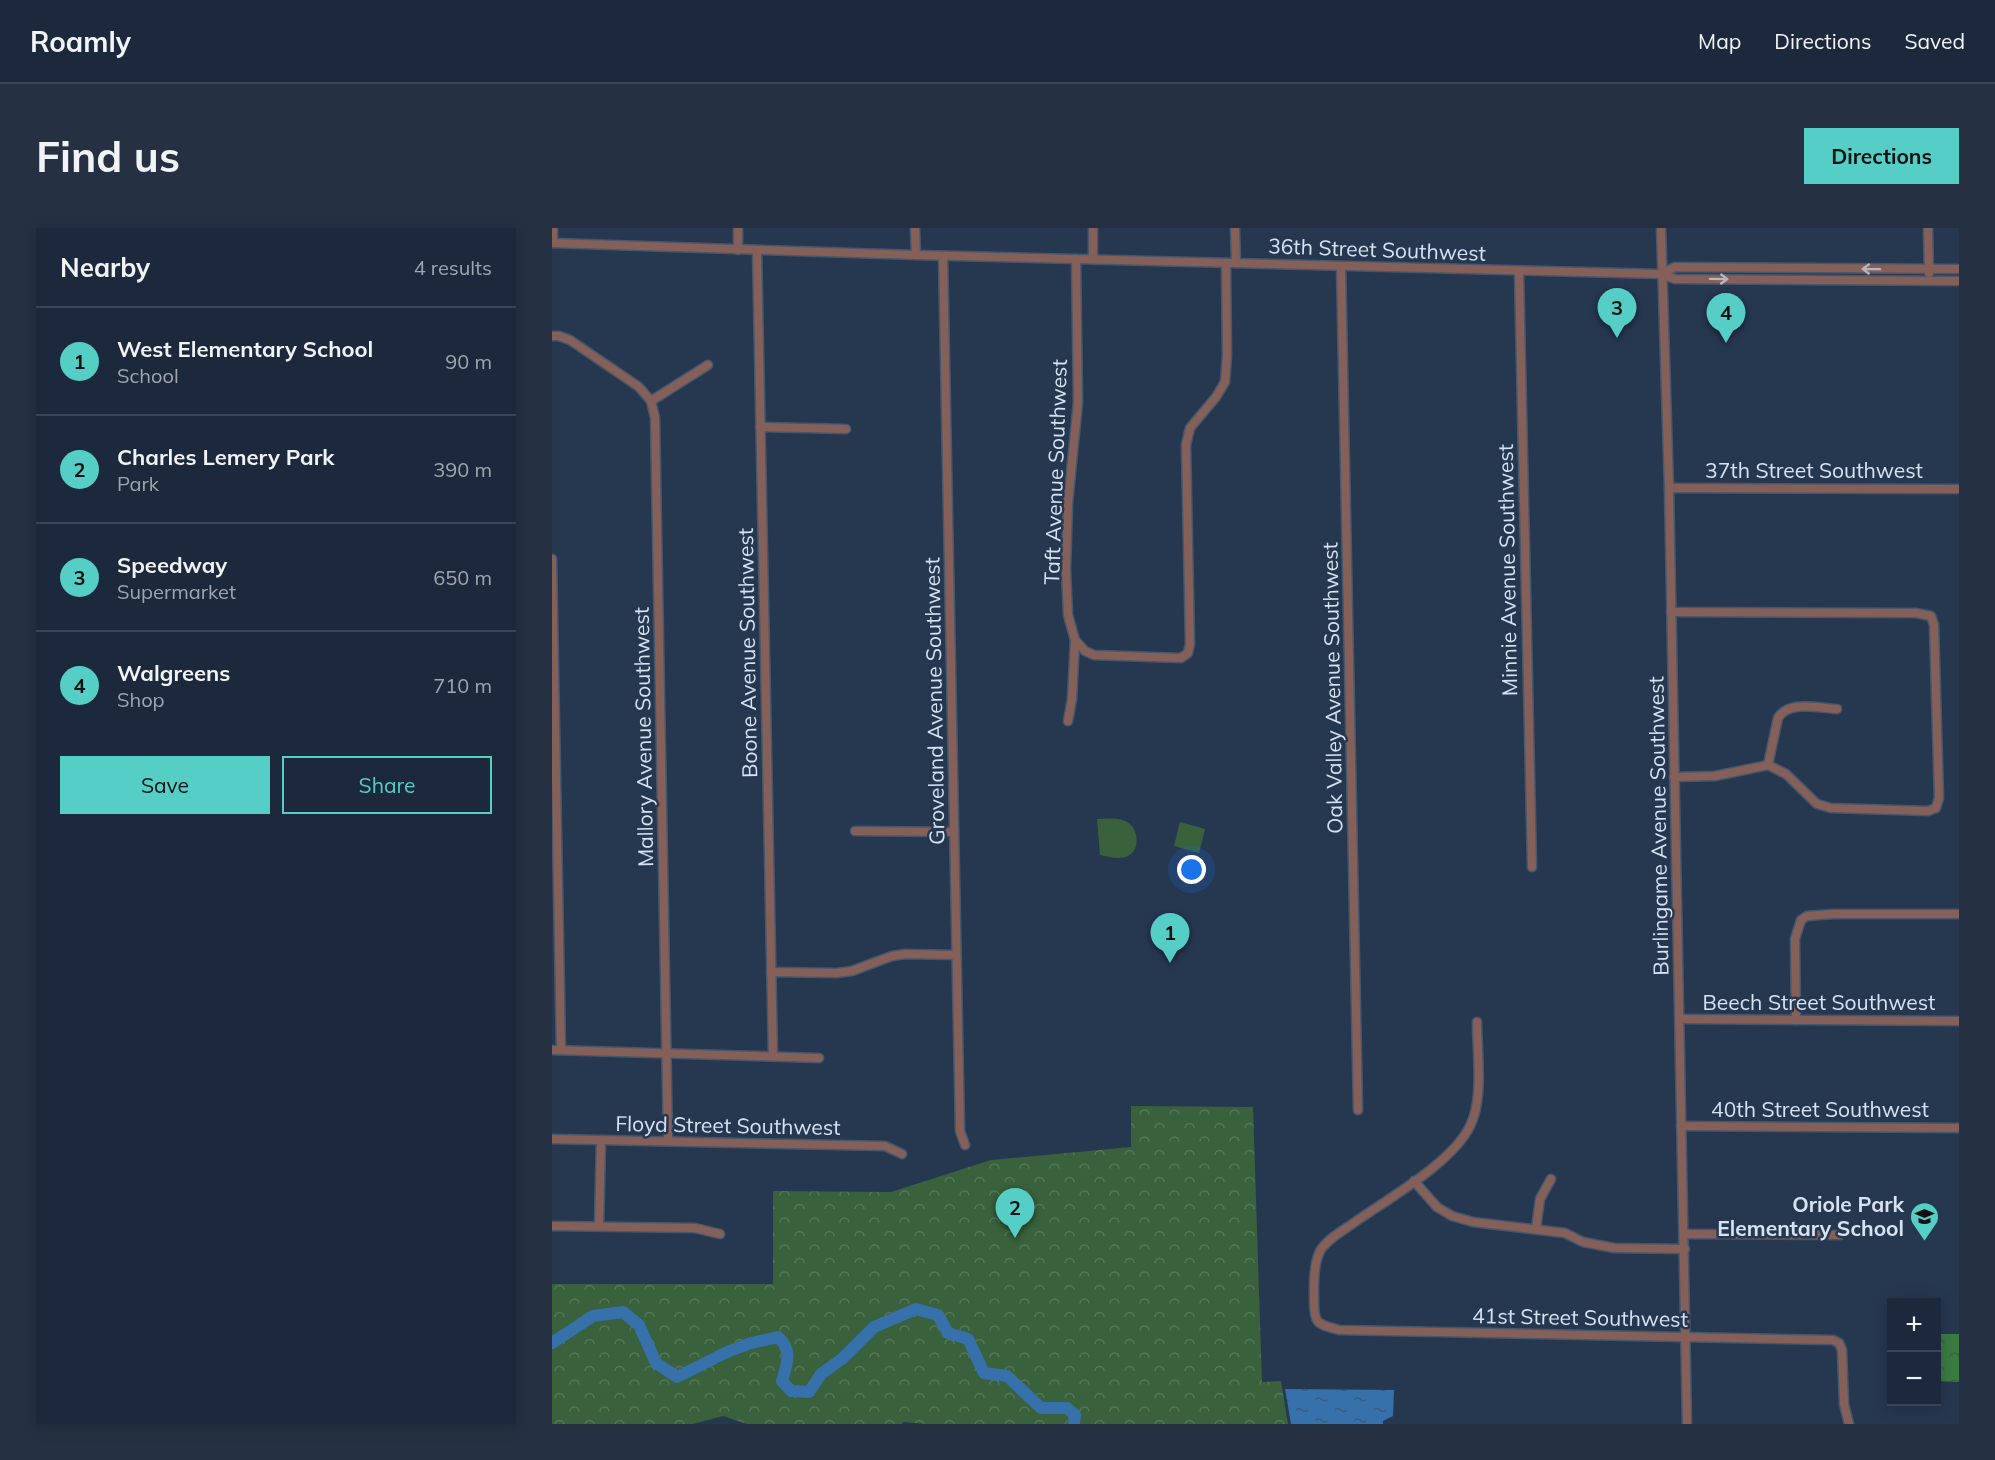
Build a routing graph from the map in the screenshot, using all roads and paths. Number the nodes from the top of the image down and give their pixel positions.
1 (553, 228) edge
2 (738, 228) edge
3 (915, 228) edge
4 (1093, 228) edge
5 (1235, 228) edge
6 (1660, 228) edge
7 (1928, 228) edge
8 (553, 243) edge
9 (738, 250) junction
10 (757, 250) junction
11 (916, 255) junction
12 (943, 256) junction
13 (1076, 259) junction
14 (1093, 260) junction
15 (1226, 263) junction
16 (1236, 263) junction
17 (1341, 266) junction
18 (1792, 269) junction
19 (1929, 270) junction
20 (1959, 270) edge
21 (1519, 272) junction
22 (1661, 274) junction
23 (1758, 280) junction
24 (1930, 281) junction
25 (1959, 281) edge
26 (552, 336) edge
27 (708, 365) dead end
28 (651, 401) junction
29 (760, 427) junction
30 (846, 429) dead end
31 (1669, 488) junction
32 (1959, 489) edge
33 (552, 559) edge
34 (1671, 612) junction
35 (1075, 640) junction
36 (1837, 709) dead end
37 (1068, 721) dead end
38 (1768, 765) junction
39 (1674, 777) junction
40 (855, 831) dead end
41 (954, 832) junction
42 (1532, 867) dead end
43 (1959, 915) edge
44 (956, 955) junction
45 (771, 972) junction
46 (1680, 1019) junction
47 (1796, 1020) junction
48 (1959, 1021) edge
49 (1477, 1022) dead end
50 (556, 1050) edge
51 (666, 1054) junction
52 (773, 1056) junction
53 (819, 1058) dead end
54 (1358, 1110) dead end
55 (1681, 1126) junction
56 (1959, 1128) edge
57 (552, 1139) edge
58 (601, 1140) junction
59 (668, 1141) junction
60 (965, 1146) dead end
61 (902, 1154) dead end
62 (1551, 1179) dead end
63 (1414, 1181) junction
64 (552, 1226) edge
65 (599, 1226) junction
66 (1536, 1229) junction
67 (720, 1234) dead end
68 (1684, 1234) junction
69 (1840, 1235) dead end
70 (1685, 1249) junction
71 (1685, 1338) junction
72 (1687, 1424) edge
73 (1850, 1424) edge

1 - 8 street
2 - 9 street
3 - 11 street
4 - 14 street
5 - 16 street
6 - 22 street, Burlingame Avenue Southwest
7 - 19 street
8 - 9 street, 36th Street Southwest
9 - 10 street, 36th Street Southwest
10 - 11 street, 36th Street Southwest
10 - 29 street, Boone Avenue Southwest
11 - 12 street, 36th Street Southwest
12 - 13 street, 36th Street Southwest
12 - 41 street, Groveland Avenue Southwest
13 - 14 street, 36th Street Southwest
13 - 35 street, Taft Avenue Southwest
14 - 15 street, 36th Street Southwest
15 - 16 street, 36th Street Southwest
15 - 35 street
16 - 17 street, 36th Street Southwest
17 - 21 street, 36th Street Southwest
17 - 54 street, Oak Valley Avenue Southwest
19 -> 18 street, 36th Street Southwest
18 - 22 street, 36th Street Southwest
18 - 23 street
19 - 20 street, 36th Street Southwest
19 - 24 street
21 - 22 street, 36th Street Southwest
21 - 42 street, Minnie Avenue Southwest
22 -> 23 street, 36th Street Southwest
22 - 31 street, Burlingame Avenue Southwest
23 - 24 street, 36th Street Southwest
24 - 25 street, 36th Street Southwest
26 - 28 street
27 - 28 street
28 - 51 street, Mallory Avenue Southwest
29 - 30 street
29 - 45 street, Boone Avenue Southwest
31 - 32 street, 37th Street Southwest
31 - 34 street, Burlingame Avenue Southwest
33 - 50 street
34 - 38 street
34 - 39 street, Burlingame Avenue Southwest
35 - 37 street, Taft Avenue Southwest
36 - 38 street
38 - 39 street
39 - 46 street, Burlingame Avenue Southwest
40 - 41 street
41 - 44 street, Groveland Avenue Southwest
43 - 47 street
44 - 45 street
44 - 60 street, Groveland Avenue Southwest
45 - 52 street, Boone Avenue Southwest
46 - 47 street, Beech Street Southwest
46 - 55 street, Burlingame Avenue Southwest
47 - 48 street, Beech Street Southwest
49 - 63 street
50 - 51 street
51 - 52 street
51 - 59 street, Mallory Avenue Southwest
52 - 53 street
55 - 56 street, 40th Street Southwest
55 - 68 street, Burlingame Avenue Southwest
57 - 58 street, Floyd Street Southwest
58 - 59 street, Floyd Street Southwest
58 - 65 street
59 - 61 street, Floyd Street Southwest
62 - 66 street
63 - 66 street
63 - 71 street, 41st Street Southwest
64 - 65 street
65 - 67 street
66 - 70 street
68 - 69 street
68 - 70 street, Burlingame Avenue Southwest
70 - 71 street, Burlingame Avenue Southwest
71 - 72 street, Burlingame Avenue Southwest
71 - 73 street, 41st Street Southwest

